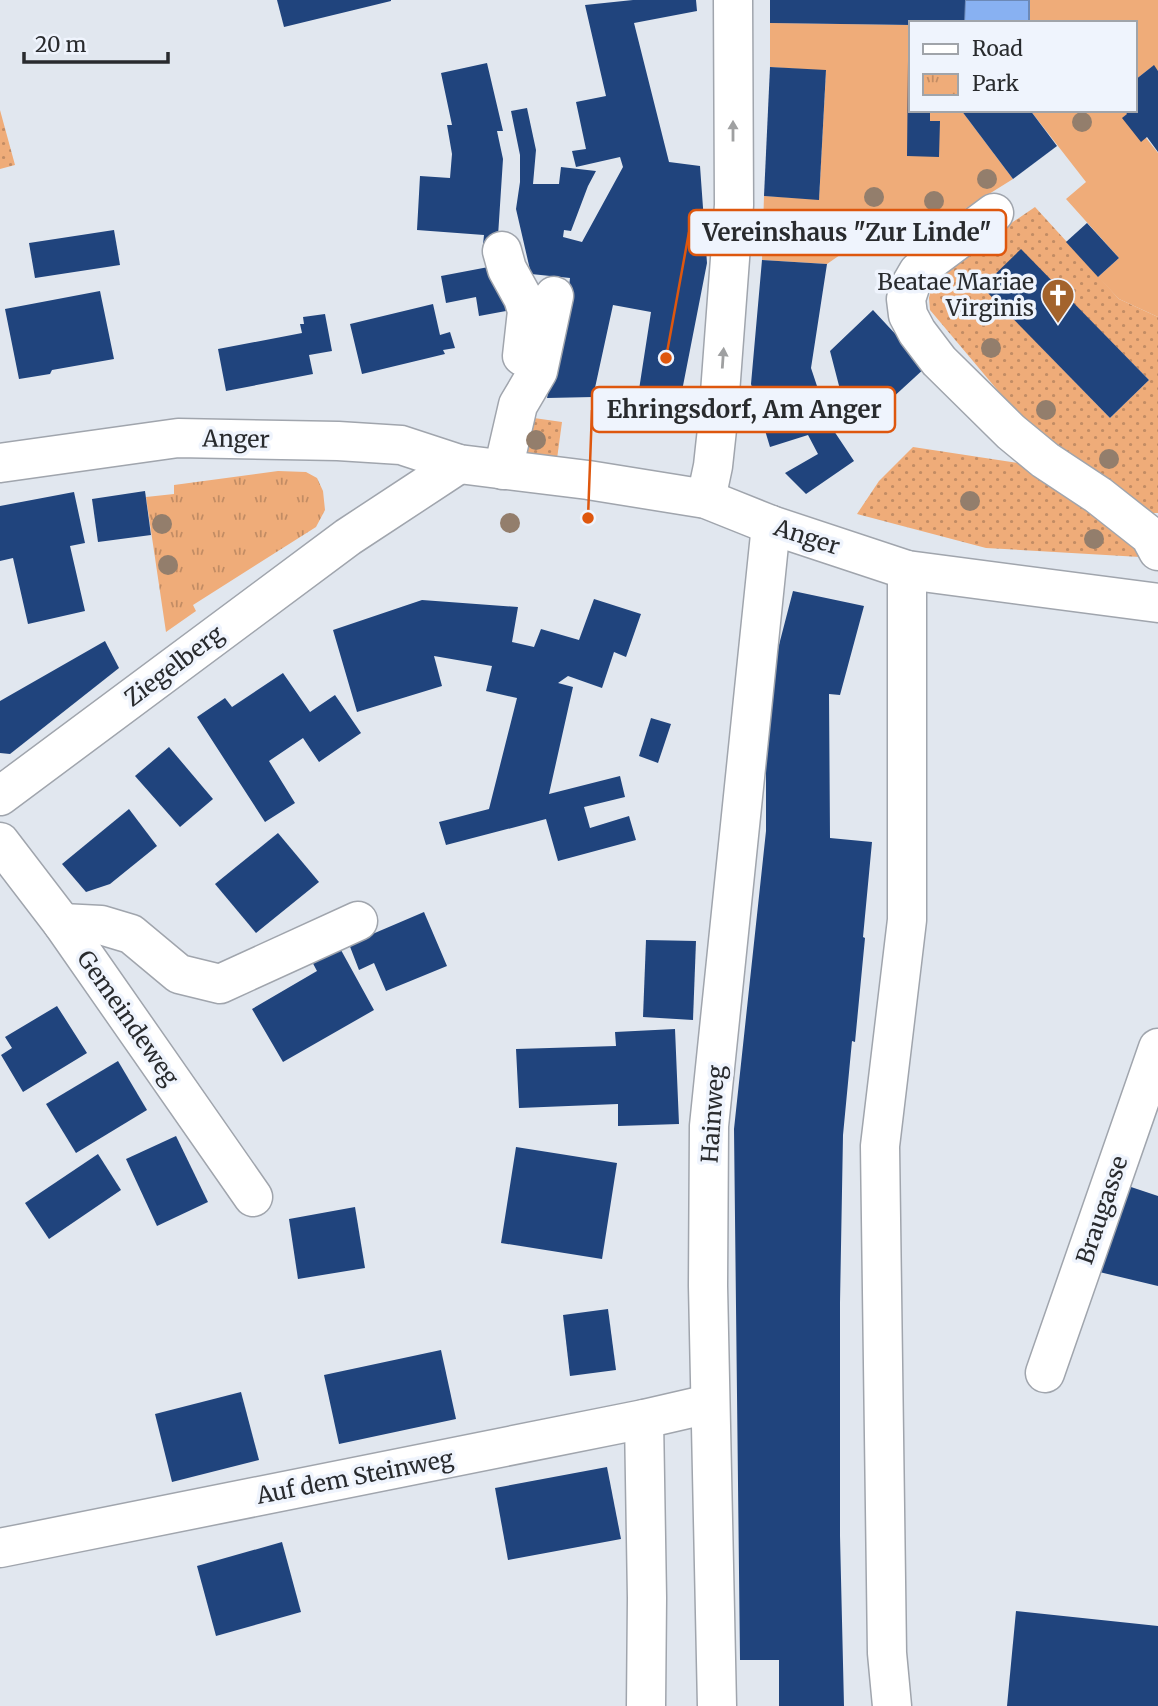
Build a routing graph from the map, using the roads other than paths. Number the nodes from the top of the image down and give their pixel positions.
1 (733, 0) edge
2 (994, 213) dead end
3 (502, 251) dead end
4 (554, 296) dead end
5 (518, 405) junction
6 (0, 463) edge
7 (458, 464) junction
8 (503, 470) junction
9 (706, 499) junction
10 (771, 525) junction
11 (1158, 551) edge
12 (907, 570) junction
13 (1158, 603) edge
14 (0, 796) edge
15 (0, 842) edge
16 (358, 921) dead end
17 (62, 923) junction
18 (1158, 1048) edge
19 (253, 1197) dead end
20 (1045, 1373) dead end
21 (709, 1404) junction
22 (644, 1419) junction
23 (0, 1548) edge
24 (646, 1706) edge
25 (717, 1706) edge
26 (891, 1706) edge

9 -> 1 street
2 - 11 street
3 - 5 street
4 - 5 street
5 - 8 street
6 - 7 street, Anger
7 - 8 street, Anger
7 - 14 street, Ziegelberg
8 - 9 street, Anger
9 - 10 street, Anger
10 - 12 street, Anger
10 - 21 street, Hainweg
12 - 13 street, Anger
12 - 26 street
15 - 17 street, Gemeindeweg
16 - 17 street
17 - 19 street, Gemeindeweg
18 - 20 street, Braugasse
21 - 22 street, Auf dem Steinweg
21 - 25 street, Hainweg
22 - 23 street, Auf dem Steinweg
22 - 24 street

